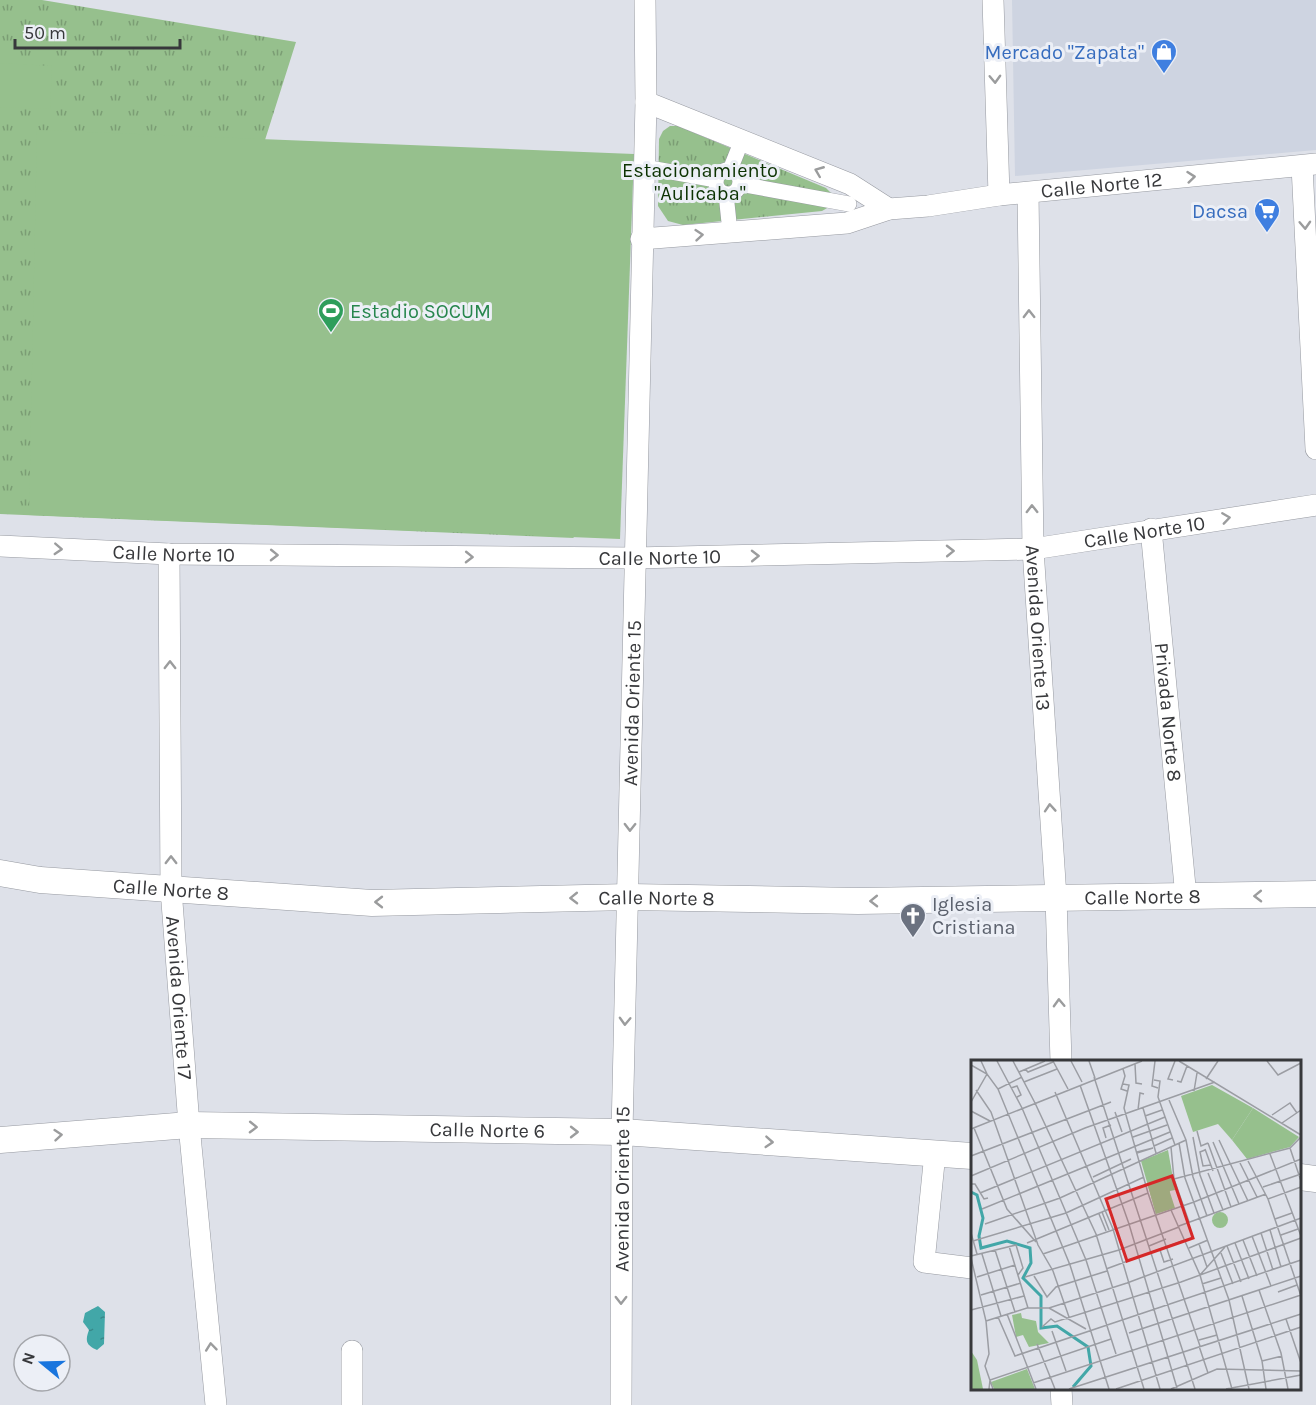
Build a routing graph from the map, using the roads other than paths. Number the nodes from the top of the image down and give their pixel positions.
1 (645, 0) edge
2 (993, 0) edge
3 (646, 102) junction
4 (742, 140) junction
5 (1309, 165) edge
6 (644, 167) junction
7 (730, 170) junction
8 (716, 180) junction
9 (740, 184) junction
10 (1028, 193) junction
11 (726, 194) junction
12 (999, 195) junction
13 (849, 204) junction
14 (889, 209) junction
15 (730, 232) junction
16 (641, 239) junction
17 (1316, 449) edge
18 (1316, 505) edge
19 (1151, 529) junction
20 (0, 546) edge
21 (1033, 549) junction
22 (169, 554) junction
23 (634, 558) junction
24 (0, 873) edge
25 (171, 889) junction
26 (1316, 894) edge
27 (629, 897) junction
28 (1056, 897) junction
29 (1186, 897) junction
30 (1061, 1060) edge
31 (189, 1125) junction
32 (622, 1132) junction
33 (0, 1140) edge
34 (935, 1153) junction
35 (971, 1156) edge
36 (1301, 1178) edge
37 (1316, 1179) edge
38 (971, 1268) edge
39 (352, 1351) dead end
40 (1061, 1390) edge
41 (216, 1405) edge
42 (352, 1405) edge
43 (621, 1405) edge
44 (1062, 1405) edge

1 - 3 street, Avenida Oriente 15
2 -> 12 street
3 - 4 street
3 - 6 street, Avenida Oriente 15
4 - 7 street
13 -> 4 street
10 -> 5 street, Calle Norte 12
5 -> 17 street
6 - 8 street
6 - 16 street, Avenida Oriente 15
7 - 8 street
7 - 9 street
8 - 11 street
9 - 11 street
9 - 13 street
10 - 12 street, Calle Norte 12
21 -> 10 street, Avenida Oriente 13
11 - 15 street
12 - 14 street, Calle Norte 12
13 - 14 street
13 - 14 street, Calle Norte 12
13 - 15 street, Calle Norte 12
16 -> 15 street, Calle Norte 12
16 - 23 street, Avenida Oriente 15
19 -> 18 street, Calle Norte 10
19 - 21 street, Calle Norte 10
19 - 29 street, Privada Norte 8
20 -> 22 street, Calle Norte 10
23 -> 21 street, Calle Norte 10
28 -> 21 street, Avenida Oriente 13
22 -> 23 street, Calle Norte 10
25 -> 22 street, Avenida Oriente 17
23 -> 27 street, Avenida Oriente 15
24 - 25 street, Calle Norte 8
27 -> 25 street, Calle Norte 8
25 - 31 street, Avenida Oriente 17
26 -> 29 street, Calle Norte 8
28 -> 27 street, Calle Norte 8
27 -> 32 street, Avenida Oriente 15
28 - 29 street, Calle Norte 8
30 -> 28 street, Avenida Oriente 13
31 -> 32 street, Calle Norte 6
33 -> 31 street, Calle Norte 6
41 -> 31 street, Avenida Oriente 17
32 -> 34 street, Calle Norte 6
32 -> 43 street, Avenida Oriente 15
34 - 35 street, Calle Norte 6
34 - 38 street
36 - 37 street
39 - 42 street
40 - 44 street

